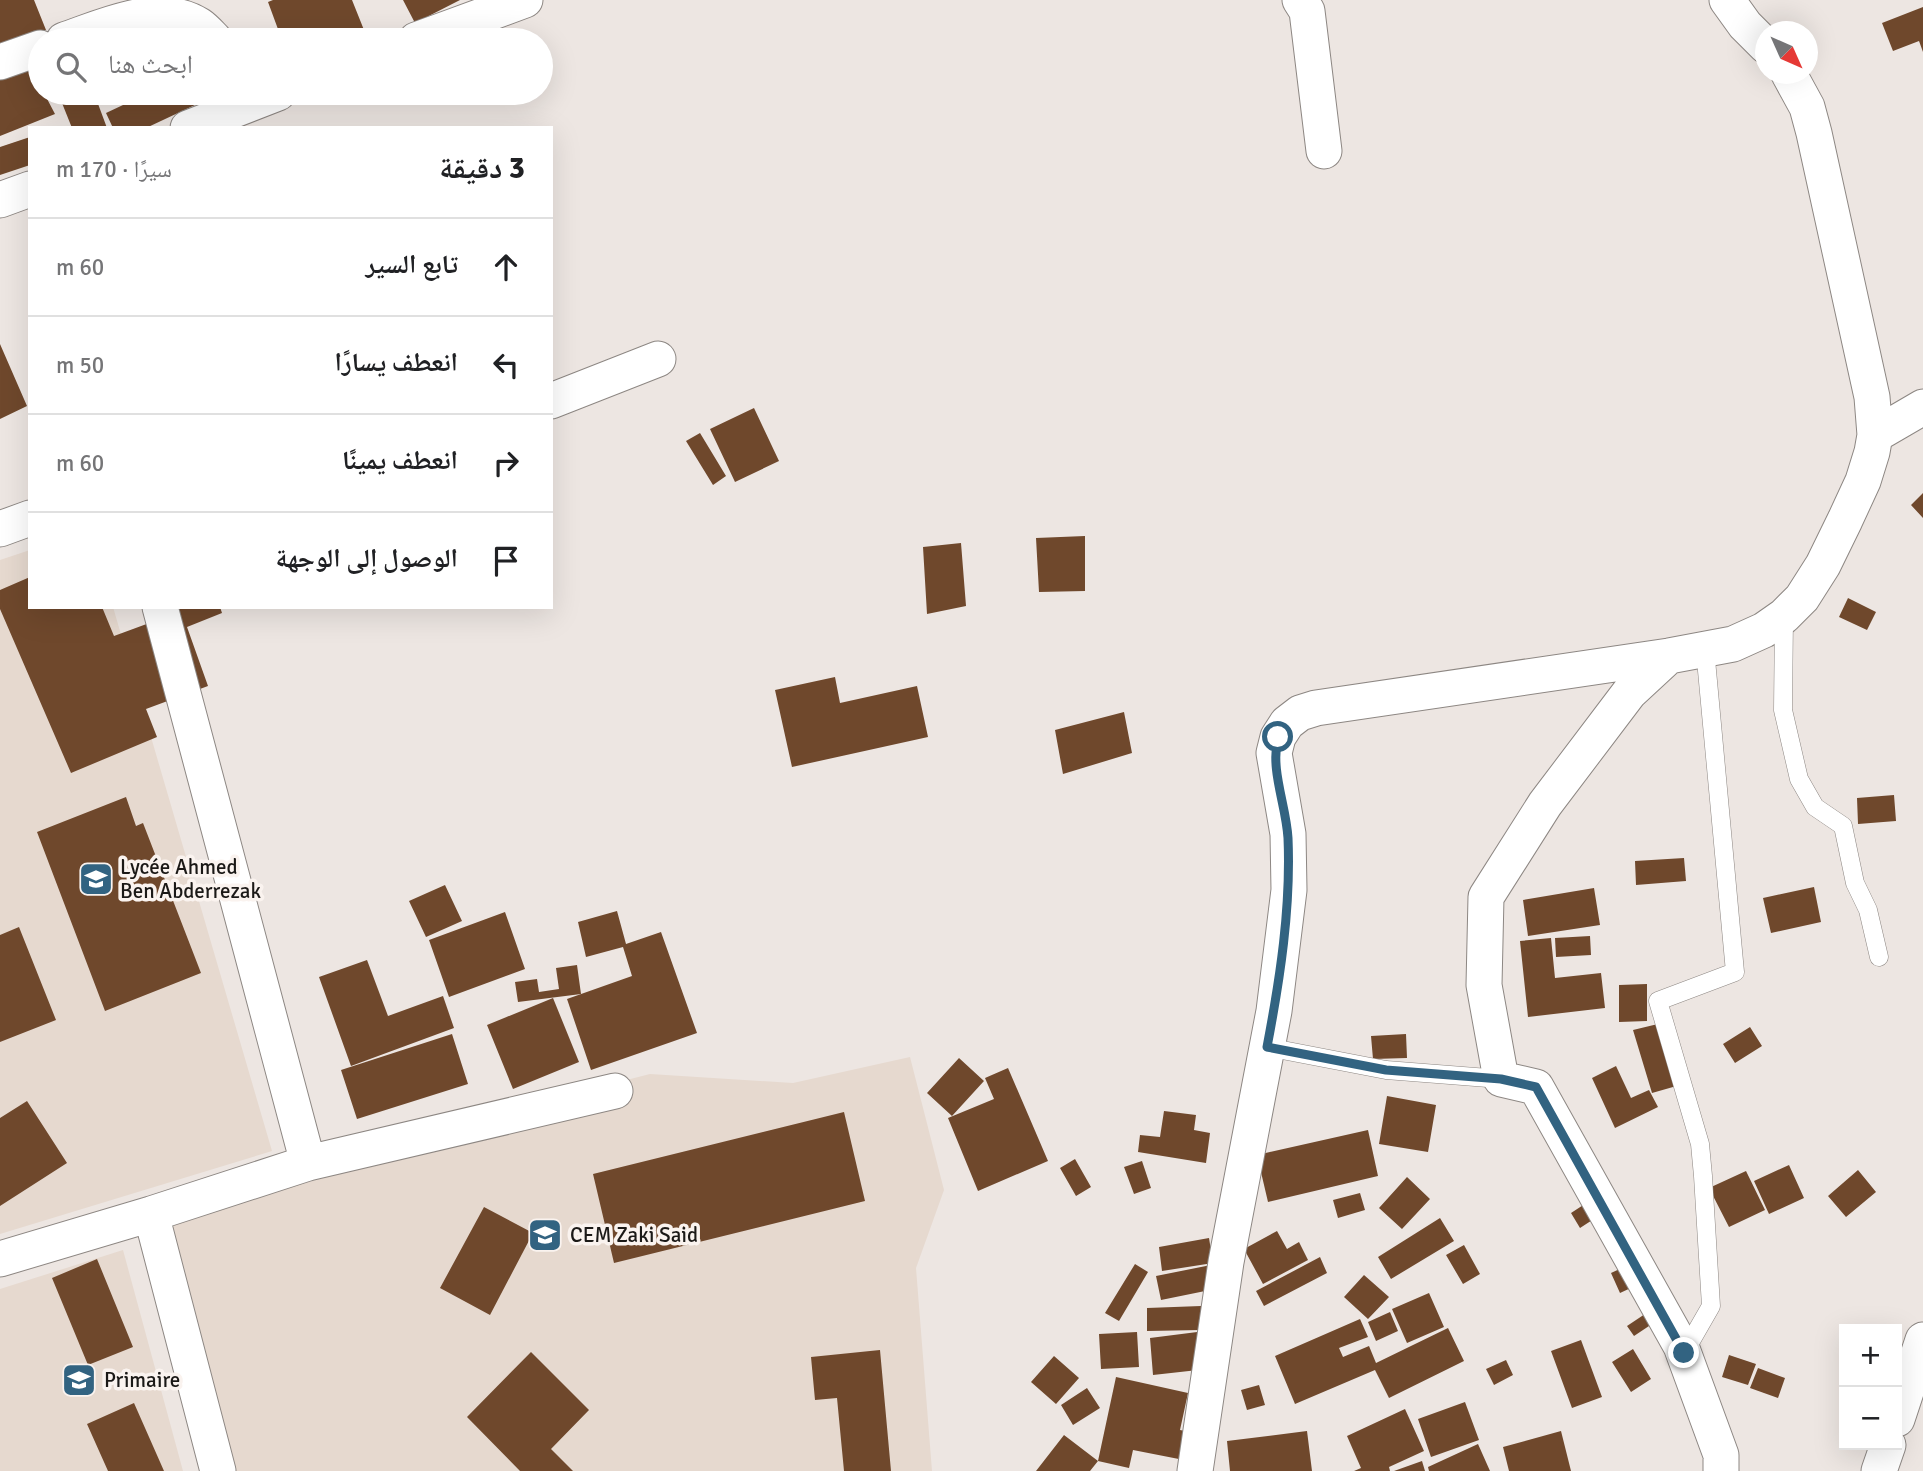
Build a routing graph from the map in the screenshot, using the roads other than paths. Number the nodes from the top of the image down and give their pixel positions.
1 (525, 0) edge
2 (1300, 0) edge
3 (1727, 0) edge
4 (100, 28) edge
5 (202, 28) edge
6 (449, 28) edge
7 (1755, 35) edge
8 (28, 52) edge
9 (0, 62) edge
10 (1794, 84) edge
11 (241, 105) edge
12 (193, 126) edge
13 (1324, 151) dead end
14 (28, 190) edge
15 (0, 200) edge
16 (658, 359) dead end
17 (553, 400) edge
18 (1923, 407) edge
19 (1875, 435) junction
20 (28, 520) edge
21 (0, 529) edge
22 (161, 609) edge
23 (1784, 616) junction
24 (1705, 649) junction
25 (1669, 656) junction
26 (1879, 957) dead end
27 (1267, 1047) junction
28 (1501, 1079) junction
29 (615, 1091) dead end
30 (308, 1163) junction
31 (151, 1214) junction
32 (0, 1259) edge
33 (1923, 1340) edge
34 (1684, 1353) junction
35 (1917, 1376) edge
36 (1902, 1408) edge
37 (1886, 1450) edge
38 (218, 1471) edge
39 (1195, 1471) edge
40 (1721, 1471) edge
41 (1879, 1471) edge

1 - 6 street
2 - 13 street
3 - 7 street
4 - 5 street
8 - 9 street
10 - 19 street
11 - 12 street
14 - 15 street
16 - 17 street
18 - 19 street
19 - 23 street
20 - 21 street
22 - 30 street
23 - 24 street
23 - 26 lane
24 - 25 street
24 - 34 lane
25 - 27 street
25 - 28 street
27 - 28 lane
27 - 39 street
28 - 34 street
29 - 30 street
30 - 31 street
31 - 32 street
31 - 38 street
33 - 35 street
34 - 40 street
35 - 36 street
37 - 41 street

